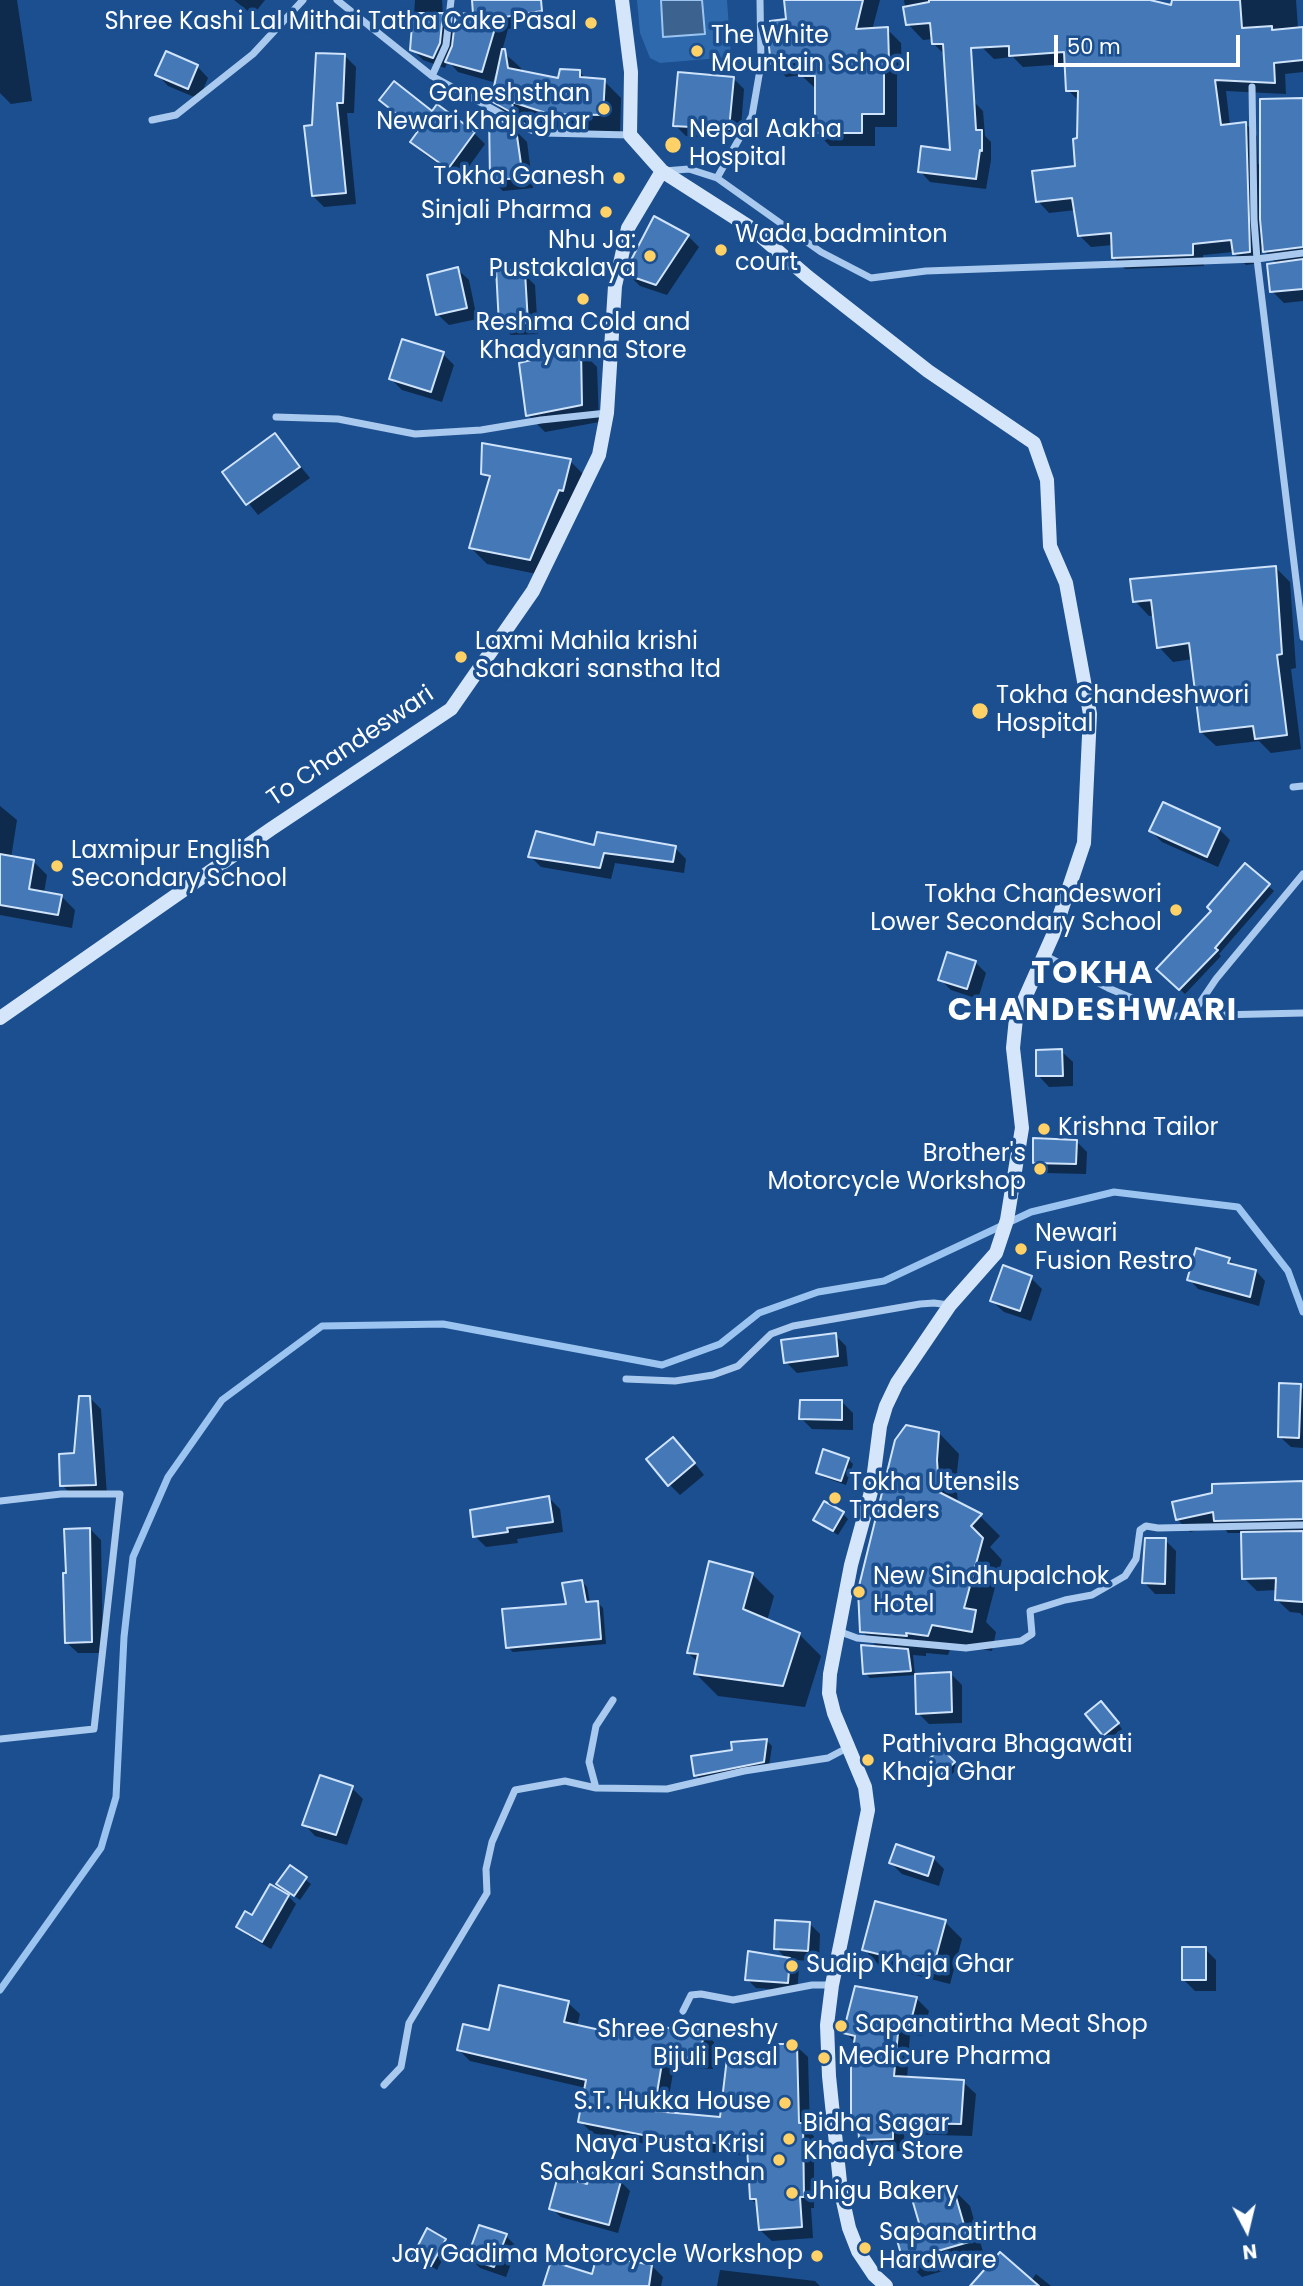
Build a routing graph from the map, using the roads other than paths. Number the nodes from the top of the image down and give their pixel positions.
1 (303, 0) edge
2 (337, 0) edge
3 (451, 0) edge
4 (621, 0) edge
5 (760, 0) edge
6 (432, 76) junction
7 (1252, 87) dead end
8 (152, 120) dead end
9 (630, 135) junction
10 (662, 171) junction
11 (717, 178) junction
12 (1303, 253) edge
13 (1258, 259) junction
14 (607, 413) junction
15 (276, 417) dead end
16 (1303, 637) edge
17 (1303, 786) edge
18 (1293, 787) dead end
19 (1303, 874) edge
20 (1044, 955) junction
21 (1303, 1013) edge
22 (1191, 1016) junction
23 (0, 1018) edge
24 (950, 1305) junction
25 (626, 1379) dead end
26 (0, 1501) edge
27 (1303, 1525) edge
28 (838, 1631) junction
29 (613, 1700) dead end
30 (0, 1739) edge
31 (848, 1748) junction
32 (596, 1788) junction
33 (832, 1985) junction
34 (683, 2011) dead end
35 (384, 2085) dead end
36 (872, 2281) edge
37 (886, 2286) edge

1 - 8 street
2 - 6 street
3 - 6 street
4 - 9 street
5 - 11 street
6 - 9 street
7 - 13 street
9 - 10 street
10 - 11 street
10 - 14 street, To Chandeswari
10 - 20 street
11 - 13 street
12 - 13 street
13 - 16 street
14 - 15 street
14 - 23 street, To Chandeswari
17 - 18 street
19 - 22 street
20 - 22 street
20 - 24 street
21 - 22 street
24 - 25 street
24 - 28 street
26 - 30 street
27 - 28 street
28 - 31 street
29 - 32 street
31 - 32 street
31 - 33 street
32 - 35 street
33 - 34 street
33 - 36 street
36 - 37 street

